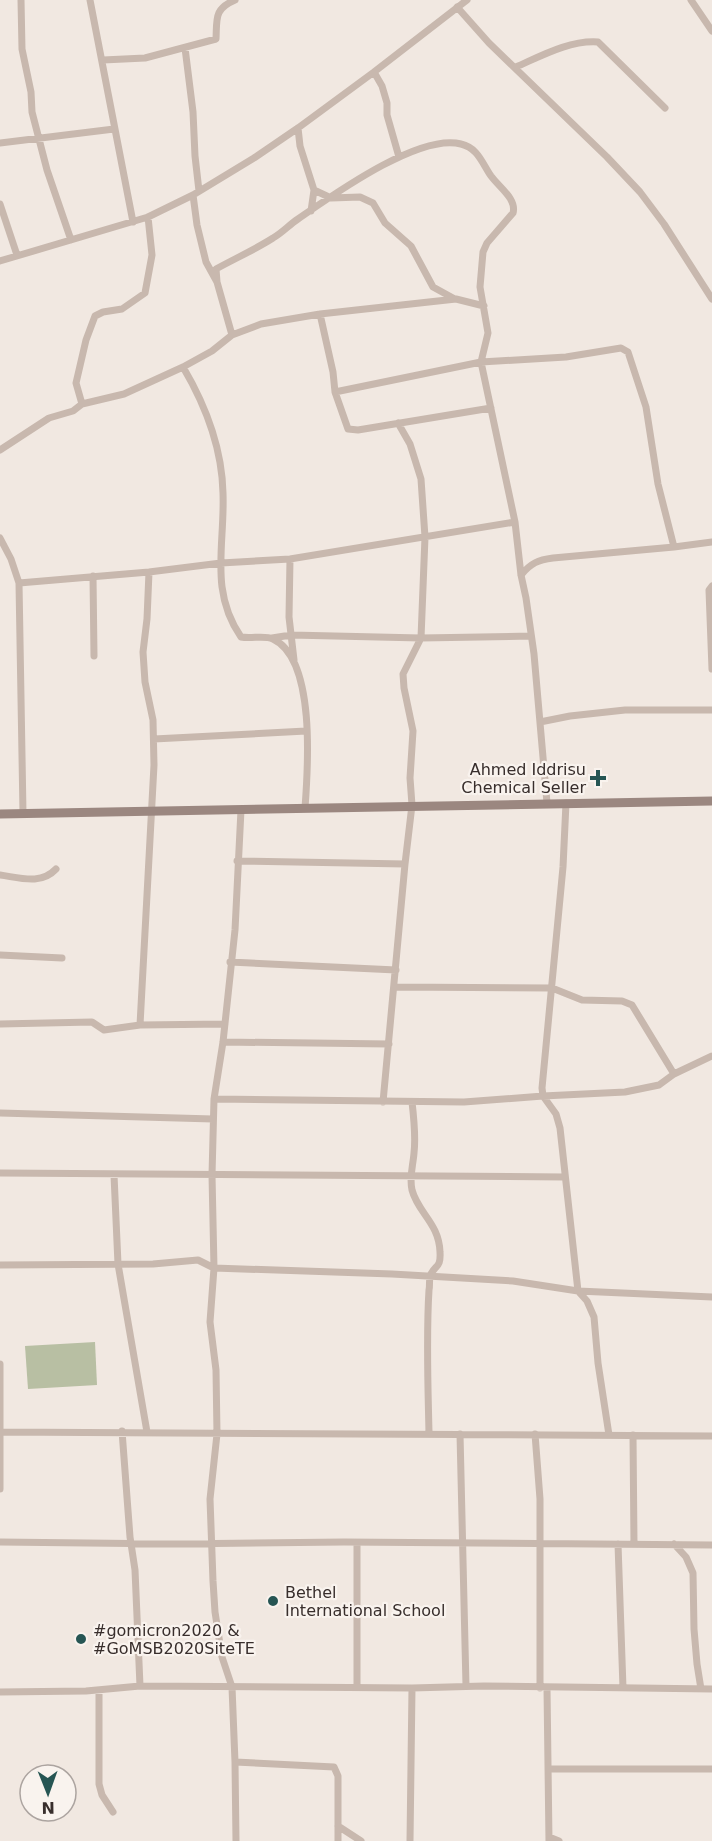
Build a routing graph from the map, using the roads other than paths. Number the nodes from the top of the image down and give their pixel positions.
1 (21, 0) edge
2 (90, 0) edge
3 (235, 0) edge
4 (467, 0) edge
5 (691, 0) edge
6 (457, 7) junction
7 (712, 31) edge
8 (185, 48) junction
9 (103, 60) junction
10 (516, 67) junction
11 (374, 72) junction
12 (665, 108) dead end
13 (298, 128) junction
14 (114, 129) junction
15 (38, 139) junction
16 (0, 143) edge
17 (399, 157) junction
18 (315, 190) junction
19 (196, 193) junction
20 (331, 198) junction
21 (0, 204) edge
22 (311, 211) junction
23 (148, 217) junction
24 (133, 222) junction
25 (71, 240) junction
26 (17, 255) junction
27 (0, 261) edge
28 (206, 262) junction
29 (216, 268) junction
30 (216, 282) junction
31 (456, 299) junction
32 (712, 299) edge
33 (484, 306) junction
34 (320, 314) junction
35 (232, 335) junction
36 (481, 362) junction
37 (183, 367) junction
38 (336, 392) junction
39 (82, 404) junction
40 (491, 408) junction
41 (398, 423) junction
42 (0, 450) edge
43 (515, 522) junction
44 (424, 537) junction
45 (0, 538) edge
46 (712, 542) edge
47 (674, 547) junction
48 (290, 560) junction
49 (221, 563) junction
50 (149, 572) junction
51 (521, 575) junction
52 (93, 576) junction
53 (19, 583) junction
54 (712, 586) edge
55 (291, 635) junction
56 (531, 636) junction
57 (272, 638) junction
58 (421, 638) junction
59 (94, 656) dead end
60 (294, 660) junction
61 (712, 669) edge
62 (712, 710) edge
63 (540, 722) junction
64 (306, 731) junction
65 (154, 739) junction
66 (712, 801) edge
67 (547, 803) junction
68 (566, 803) junction
69 (412, 805) junction
70 (304, 808) junction
71 (241, 810) junction
72 (152, 812) junction
73 (23, 813) junction
74 (0, 814) edge
75 (237, 861) junction
76 (405, 864) junction
77 (56, 869) dead end
78 (0, 875) edge
79 (0, 955) edge
80 (62, 958) dead end
81 (230, 962) junction
82 (396, 970) junction
83 (394, 987) junction
84 (552, 988) junction
85 (0, 1024) edge
86 (225, 1024) junction
87 (140, 1025) junction
88 (223, 1042) junction
89 (389, 1044) junction
90 (712, 1056) edge
91 (674, 1074) junction
92 (543, 1096) junction
93 (214, 1099) junction
94 (383, 1102) junction
95 (412, 1102) junction
96 (0, 1113) edge
97 (213, 1119) junction
98 (0, 1173) edge
99 (114, 1175) junction
100 (212, 1176) junction
101 (411, 1177) junction
102 (565, 1177) junction
103 (118, 1264) junction
104 (0, 1265) edge
105 (214, 1268) junction
106 (430, 1276) junction
107 (578, 1291) junction
108 (712, 1297) edge
109 (0, 1364) edge
110 (0, 1394) edge
111 (122, 1431) junction
112 (1, 1432) edge
113 (147, 1432) junction
114 (429, 1433) junction
115 (217, 1434) junction
116 (460, 1434) junction
117 (535, 1434) junction
118 (609, 1435) junction
119 (633, 1435) junction
120 (712, 1436) edge
121 (0, 1490) edge
122 (0, 1542) edge
123 (212, 1543) junction
124 (357, 1543) junction
125 (131, 1544) junction
126 (618, 1544) junction
127 (634, 1544) junction
128 (674, 1544) junction
129 (462, 1545) junction
130 (540, 1545) junction
131 (712, 1545) edge
132 (140, 1686) junction
133 (357, 1686) junction
134 (466, 1686) junction
135 (232, 1687) junction
136 (412, 1688) junction
137 (544, 1688) junction
138 (623, 1688) junction
139 (701, 1689) junction
140 (712, 1689) edge
141 (99, 1691) junction
142 (0, 1692) edge
143 (235, 1762) junction
144 (549, 1769) junction
145 (712, 1769) edge
146 (113, 1812) dead end
147 (338, 1826) junction
148 (549, 1839) edge
149 (236, 1841) edge
150 (338, 1841) edge
151 (361, 1841) edge
152 (410, 1841) edge
153 (559, 1841) edge

1 - 15 street
2 - 9 street
3 - 8 street
4 - 6 street
5 - 7 street
6 - 10 street
6 - 11 street
8 - 9 street
8 - 19 street
9 - 14 street
10 - 12 street
10 - 32 street
11 - 13 street
11 - 17 street
13 - 18 street
13 - 19 street
14 - 15 street
14 - 24 street
15 - 16 street
15 - 25 street
17 - 20 street
17 - 33 street
18 - 20 street
18 - 22 street
19 - 23 street
19 - 28 street
20 - 22 street
20 - 31 street
21 - 26 street
22 - 29 street
23 - 24 street
23 - 39 street
24 - 25 street
25 - 26 street
26 - 27 street
28 - 29 street
28 - 30 street
29 - 30 street
30 - 35 street
31 - 33 street
31 - 34 street
33 - 36 street
34 - 35 street
34 - 38 street
35 - 37 street
36 - 38 street
36 - 40 street
36 - 47 street
37 - 39 street
37 - 49 street
38 - 41 street
39 - 42 street
40 - 41 street
40 - 43 street
41 - 44 street
43 - 44 street
43 - 51 street
44 - 48 street
44 - 58 street
45 - 53 street
46 - 47 street
47 - 51 street
48 - 49 street
48 - 55 street
49 - 50 street
49 - 57 street
50 - 52 street
50 - 65 street
51 - 56 street
52 - 53 street
52 - 59 street
53 - 73 street
54 - 61 street
55 - 57 street
55 - 58 street
55 - 60 street
56 - 58 street
56 - 63 street
57 - 60 street
58 - 69 street
60 - 64 street
62 - 63 street
63 - 67 street
64 - 65 street
64 - 70 street
65 - 72 street
66 - 68 main road
67 - 68 main road
67 - 69 main road
68 - 84 street
69 - 70 main road
69 - 76 street
70 - 71 main road
71 - 72 main road
71 - 75 street
72 - 73 main road
72 - 87 street
73 - 74 main road
75 - 76 street
75 - 81 street
76 - 82 street
77 - 78 street
79 - 80 street
81 - 82 street
81 - 86 street
82 - 83 street
83 - 84 street
83 - 89 street
84 - 91 street
84 - 92 street
85 - 87 street
86 - 87 street
86 - 88 street
88 - 89 street
88 - 93 street
89 - 94 street
90 - 91 street
91 - 92 street
92 - 95 street
92 - 102 street
93 - 94 street
93 - 97 street
94 - 95 street
95 - 101 street
96 - 97 street
97 - 100 street
98 - 99 street
99 - 100 street
99 - 103 street
100 - 101 street
100 - 105 street
101 - 102 street
101 - 106 street
102 - 107 street
103 - 104 street
103 - 105 street
103 - 113 street
105 - 106 street
105 - 115 street
106 - 107 street
106 - 114 street
107 - 108 street
107 - 118 street
109 - 110 street
110 - 112 street
111 - 112 street
111 - 113 street
111 - 125 street
112 - 121 street
113 - 115 street
114 - 115 street
114 - 116 street
115 - 123 street
116 - 117 street
116 - 129 street
117 - 118 street
117 - 130 street
118 - 119 street
119 - 120 street
119 - 127 street
122 - 125 street
123 - 124 street
123 - 125 street
123 - 135 street
124 - 129 street
124 - 133 street
125 - 132 street
126 - 127 street
126 - 130 street
126 - 138 street
127 - 128 street
128 - 131 street
128 - 139 street
129 - 130 street
129 - 134 street
130 - 137 street
132 - 135 street
132 - 141 street
133 - 135 street
133 - 136 street
134 - 136 street
134 - 137 street
135 - 143 street
136 - 152 street
137 - 138 street
137 - 144 street
138 - 139 street
139 - 140 street
141 - 142 street
141 - 146 street
143 - 147 street
143 - 149 street
144 - 145 street
144 - 148 street
147 - 150 street
147 - 151 street
148 - 153 street

